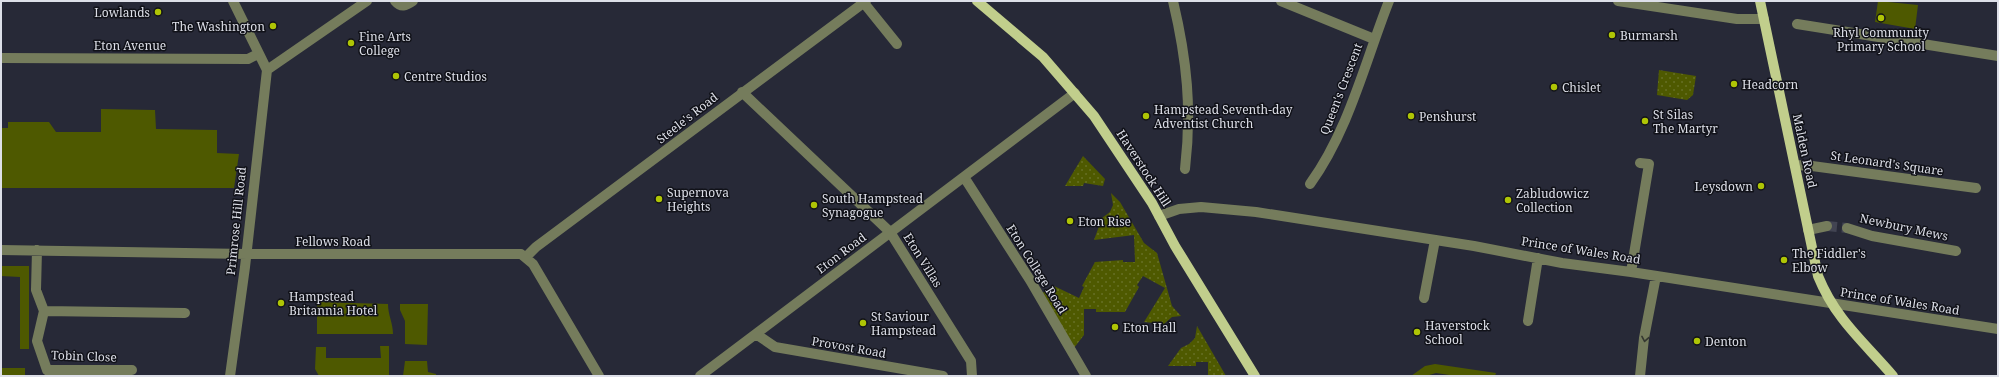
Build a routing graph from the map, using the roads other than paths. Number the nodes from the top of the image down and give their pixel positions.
1 (233, 1) edge
2 (367, 1) edge
3 (395, 1) edge
4 (413, 1) edge
5 (977, 1) edge
6 (1173, 1) edge
7 (1281, 1) edge
8 (1389, 1) edge
9 (1618, 1) edge
10 (1760, 1) edge
11 (859, 3) edge
12 (1764, 19) junction
13 (1797, 24) dead end
14 (1374, 39) junction
15 (897, 44) dead end
16 (258, 54) junction
17 (1998, 56) edge
18 (1, 58) edge
19 (267, 70) junction
20 (742, 92) junction
21 (1075, 93) junction
22 (1640, 163) dead end
23 (1795, 165) junction
24 (1185, 169) dead end
25 (964, 177) junction
26 (1310, 184) dead end
27 (1976, 188) dead end
28 (1159, 216) junction
29 (1828, 226) tunnel mouth
30 (1847, 228) tunnel mouth
31 (1808, 230) junction
32 (890, 232) junction
33 (1435, 240) junction
34 (1, 250) edge
35 (37, 250) junction
36 (1956, 251) dead end
37 (246, 254) junction
38 (526, 257) junction
39 (1538, 258) junction
40 (1632, 272) junction
41 (1656, 276) junction
42 (1424, 298) dead end
43 (1830, 303) junction
44 (44, 311) junction
45 (185, 313) dead end
46 (1528, 321) dead end
47 (1998, 329) edge
48 (756, 334) junction
49 (132, 370) dead end
50 (230, 376) edge
51 (599, 376) edge
52 (700, 376) edge
53 (942, 376) edge
54 (972, 376) edge
55 (1086, 376) edge
56 (1255, 376) edge
57 (1640, 376) edge
58 (1893, 376) edge

1 - 16 street
2 - 19 street
3 - 4 street
5 - 21 main road, Haverstock Hill
6 - 24 street
7 - 14 street
8 - 14 street, Queen's Crescent
9 - 12 street
10 - 12 main road, Malden Road
11 - 15 street
11 - 20 street, Steele's Road
12 - 23 main road, Malden Road
13 - 17 street
14 - 26 street, Queen's Crescent
16 - 18 street, Eton Avenue
16 - 19 street
19 - 37 street, Primrose Hill Road
20 - 32 street, Eton Villas
20 - 38 street, Steele's Road
21 - 25 street, Eton Road
21 - 28 main road, Haverstock Hill
22 - 40 street
23 - 27 street, St Leonard's Square
23 - 31 main road, Malden Road
25 - 32 street, Eton Road
25 - 55 street, Eton College Road
28 - 33 street, Prince of Wales Road
28 - 56 main road, Haverstock Hill
29 - 31 street
30 - 36 street, Newbury Mews
31 - 43 main road, Malden Road
32 - 48 street, Eton Road
32 - 54 street, Eton Villas
33 - 39 street, Prince of Wales Road
33 - 42 street
34 - 35 street, Fellows Road
35 - 37 street, Fellows Road
35 - 44 street
37 - 38 street, Fellows Road
37 - 50 street, Primrose Hill Road
38 - 51 street
39 - 40 street, Prince of Wales Road
39 - 46 street
40 - 41 street, Prince of Wales Road
41 - 43 street, Prince of Wales Road
41 -> 57 street
43 - 47 street, Prince of Wales Road
43 - 58 main road, Malden Road
44 - 45 street
44 - 49 street, Tobin Close
48 - 52 street, Eton Road
48 - 53 street, Provost Road

